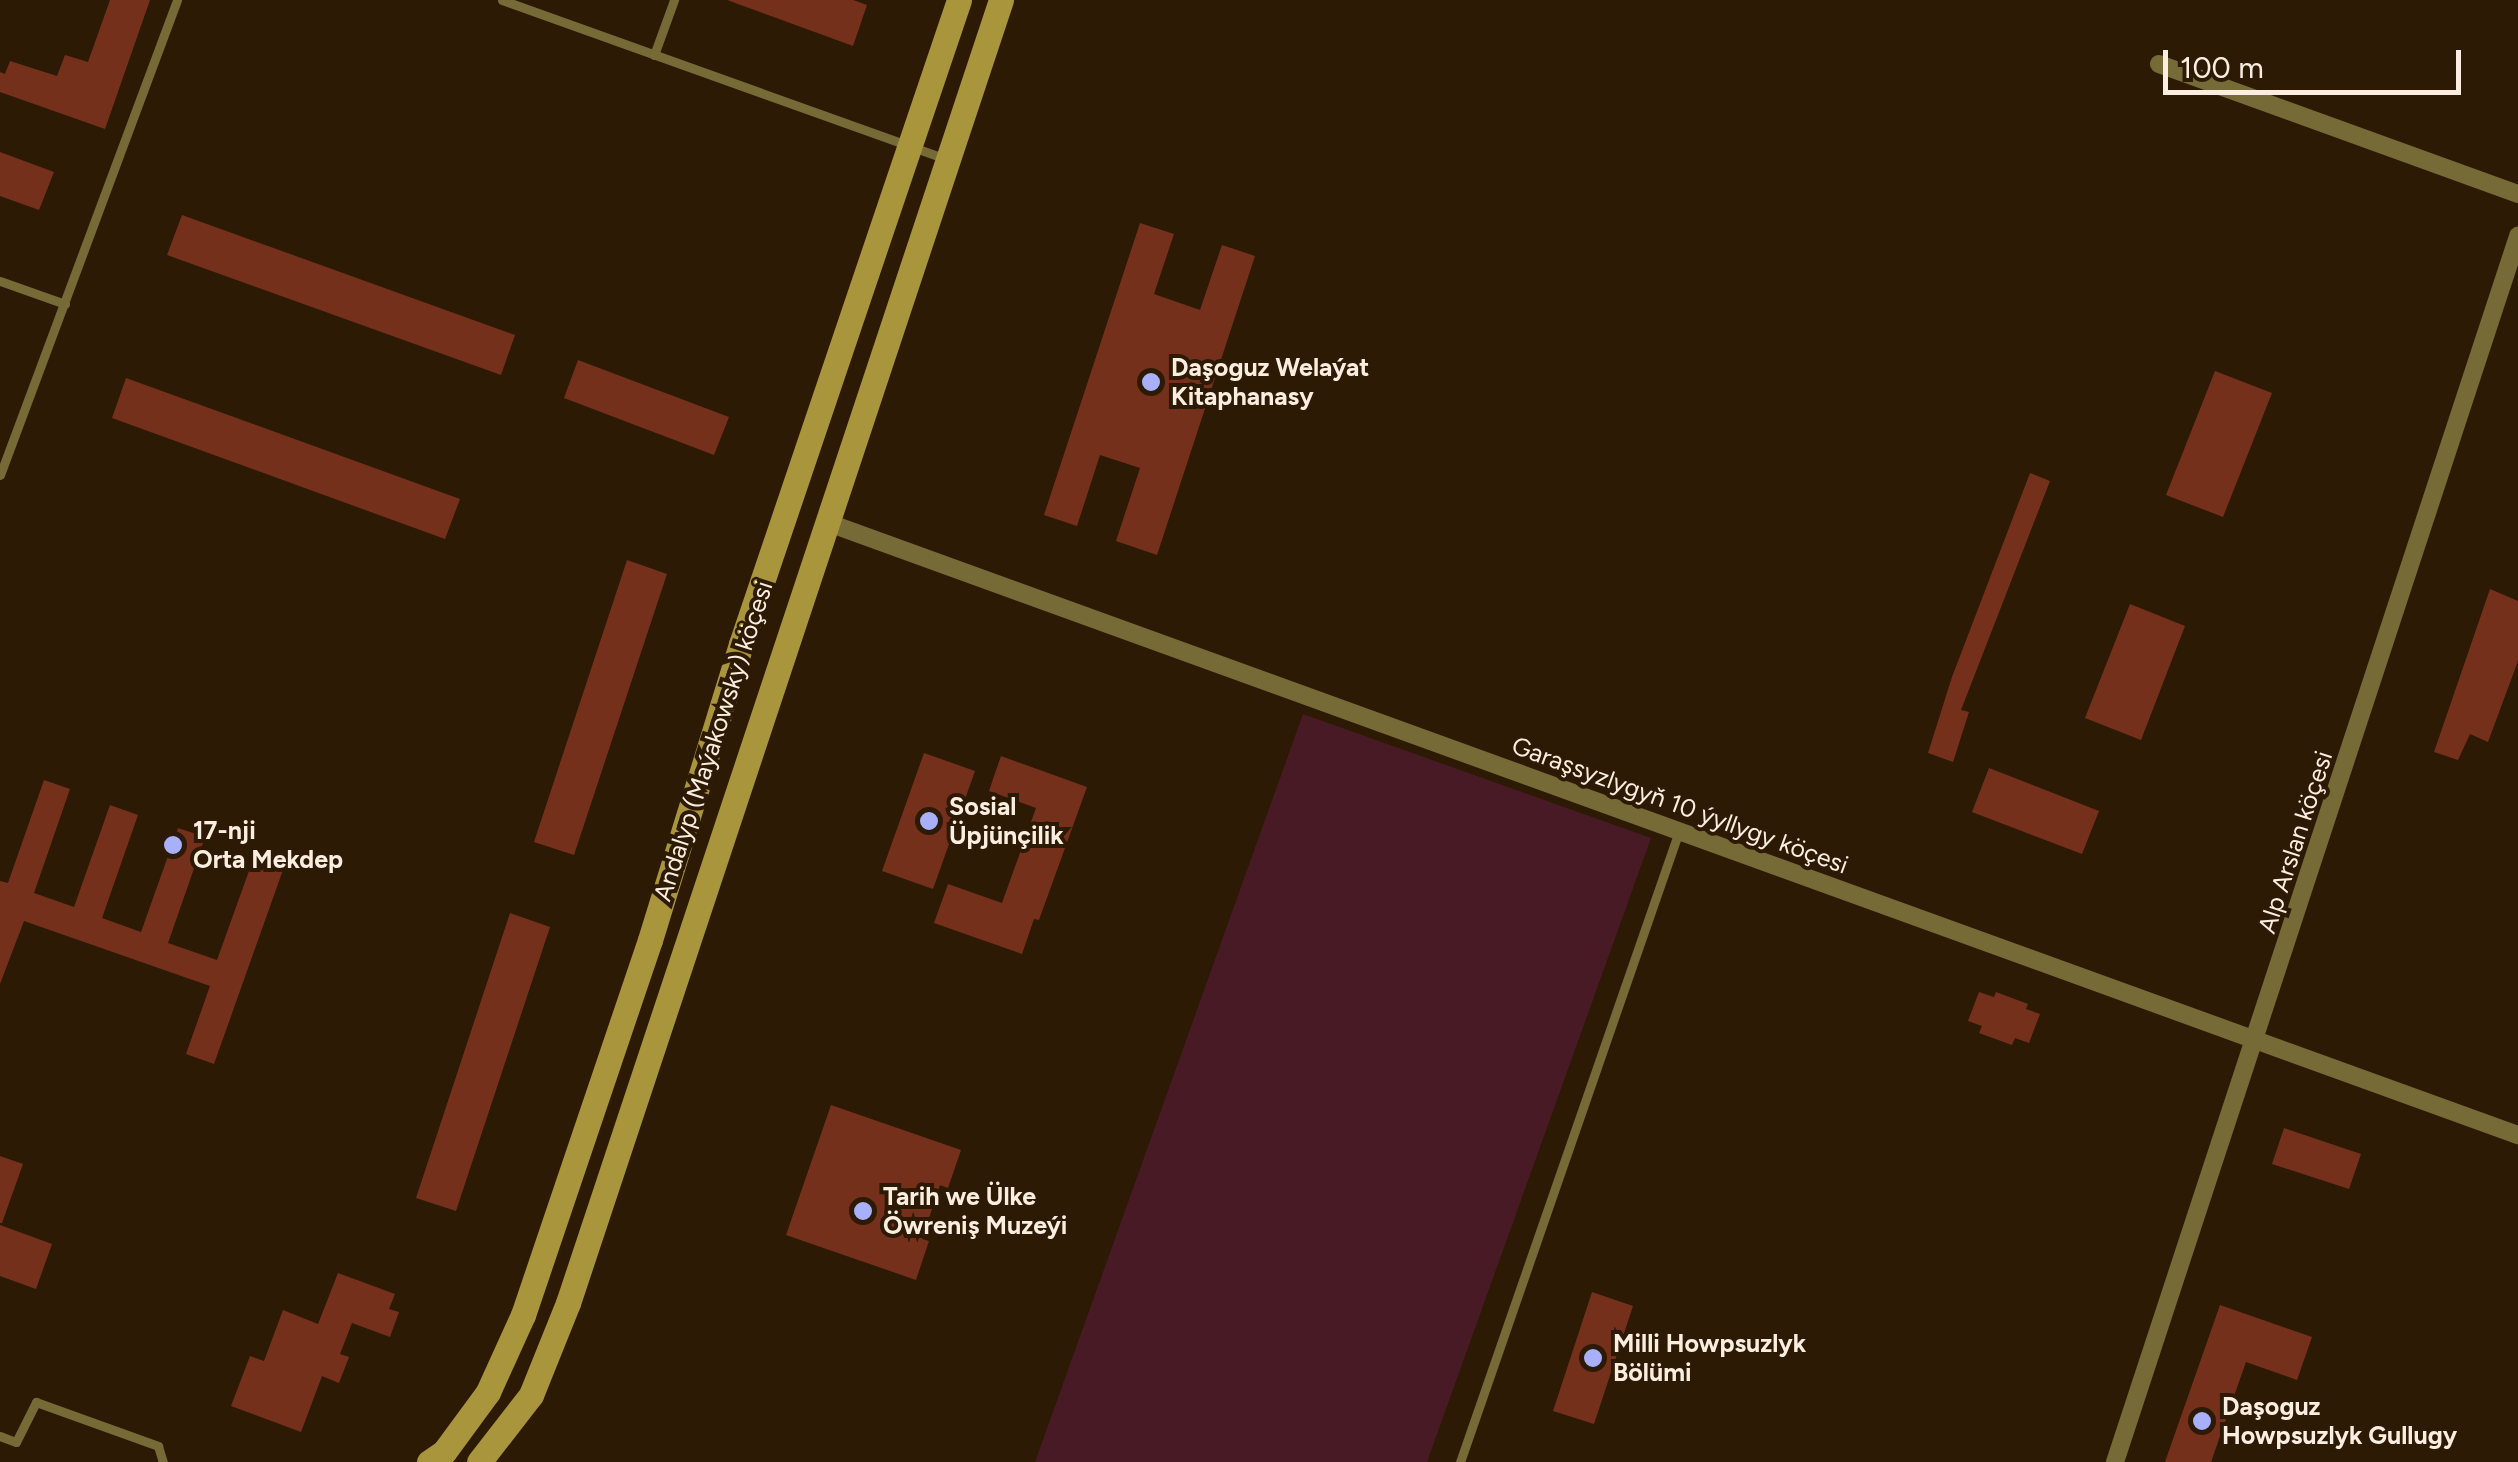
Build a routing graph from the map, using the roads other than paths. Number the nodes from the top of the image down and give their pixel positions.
1 (177, 0) edge
2 (502, 0) edge
3 (674, 0) edge
4 (960, 0) edge
5 (1001, 0) edge
6 (654, 55) junction
7 (2158, 64) dead end
8 (912, 147) junction
9 (948, 160) junction
10 (2518, 194) edge
11 (2518, 236) edge
12 (0, 280) edge
13 (65, 304) junction
14 (0, 475) edge
15 (826, 522) junction
16 (1679, 831) junction
17 (2256, 1040) junction
18 (2518, 1135) edge
19 (0, 1436) edge
20 (163, 1462) edge
21 (428, 1462) edge
22 (479, 1462) edge
23 (1460, 1462) edge
24 (2115, 1462) edge

1 - 13 lane
2 - 6 lane
3 - 6 lane
4 - 8 main road, Andalyp (Maýakowsky) köçesi
5 - 9 main road, Andalyp (Maýakowsky) köçesi
6 - 8 lane
7 - 10 street
8 - 9 lane
8 - 21 main road, Andalyp (Maýakowsky) köçesi
9 - 15 main road, Andalyp (Maýakowsky) köçesi
11 - 17 street, Alp Arslan köçesi
12 - 13 lane
13 - 14 lane
15 - 16 street, Garaşsyzlygyň 10 ýyllygy köçesi
15 - 22 main road, Andalyp (Maýakowsky) köçesi
16 - 17 street, Garaşsyzlygyň 10 ýyllygy köçesi
16 - 23 lane
17 - 18 street, Garaşsyzlygyň 10 ýyllygy köçesi
17 - 24 street, Alp Arslan köçesi
19 - 20 lane

